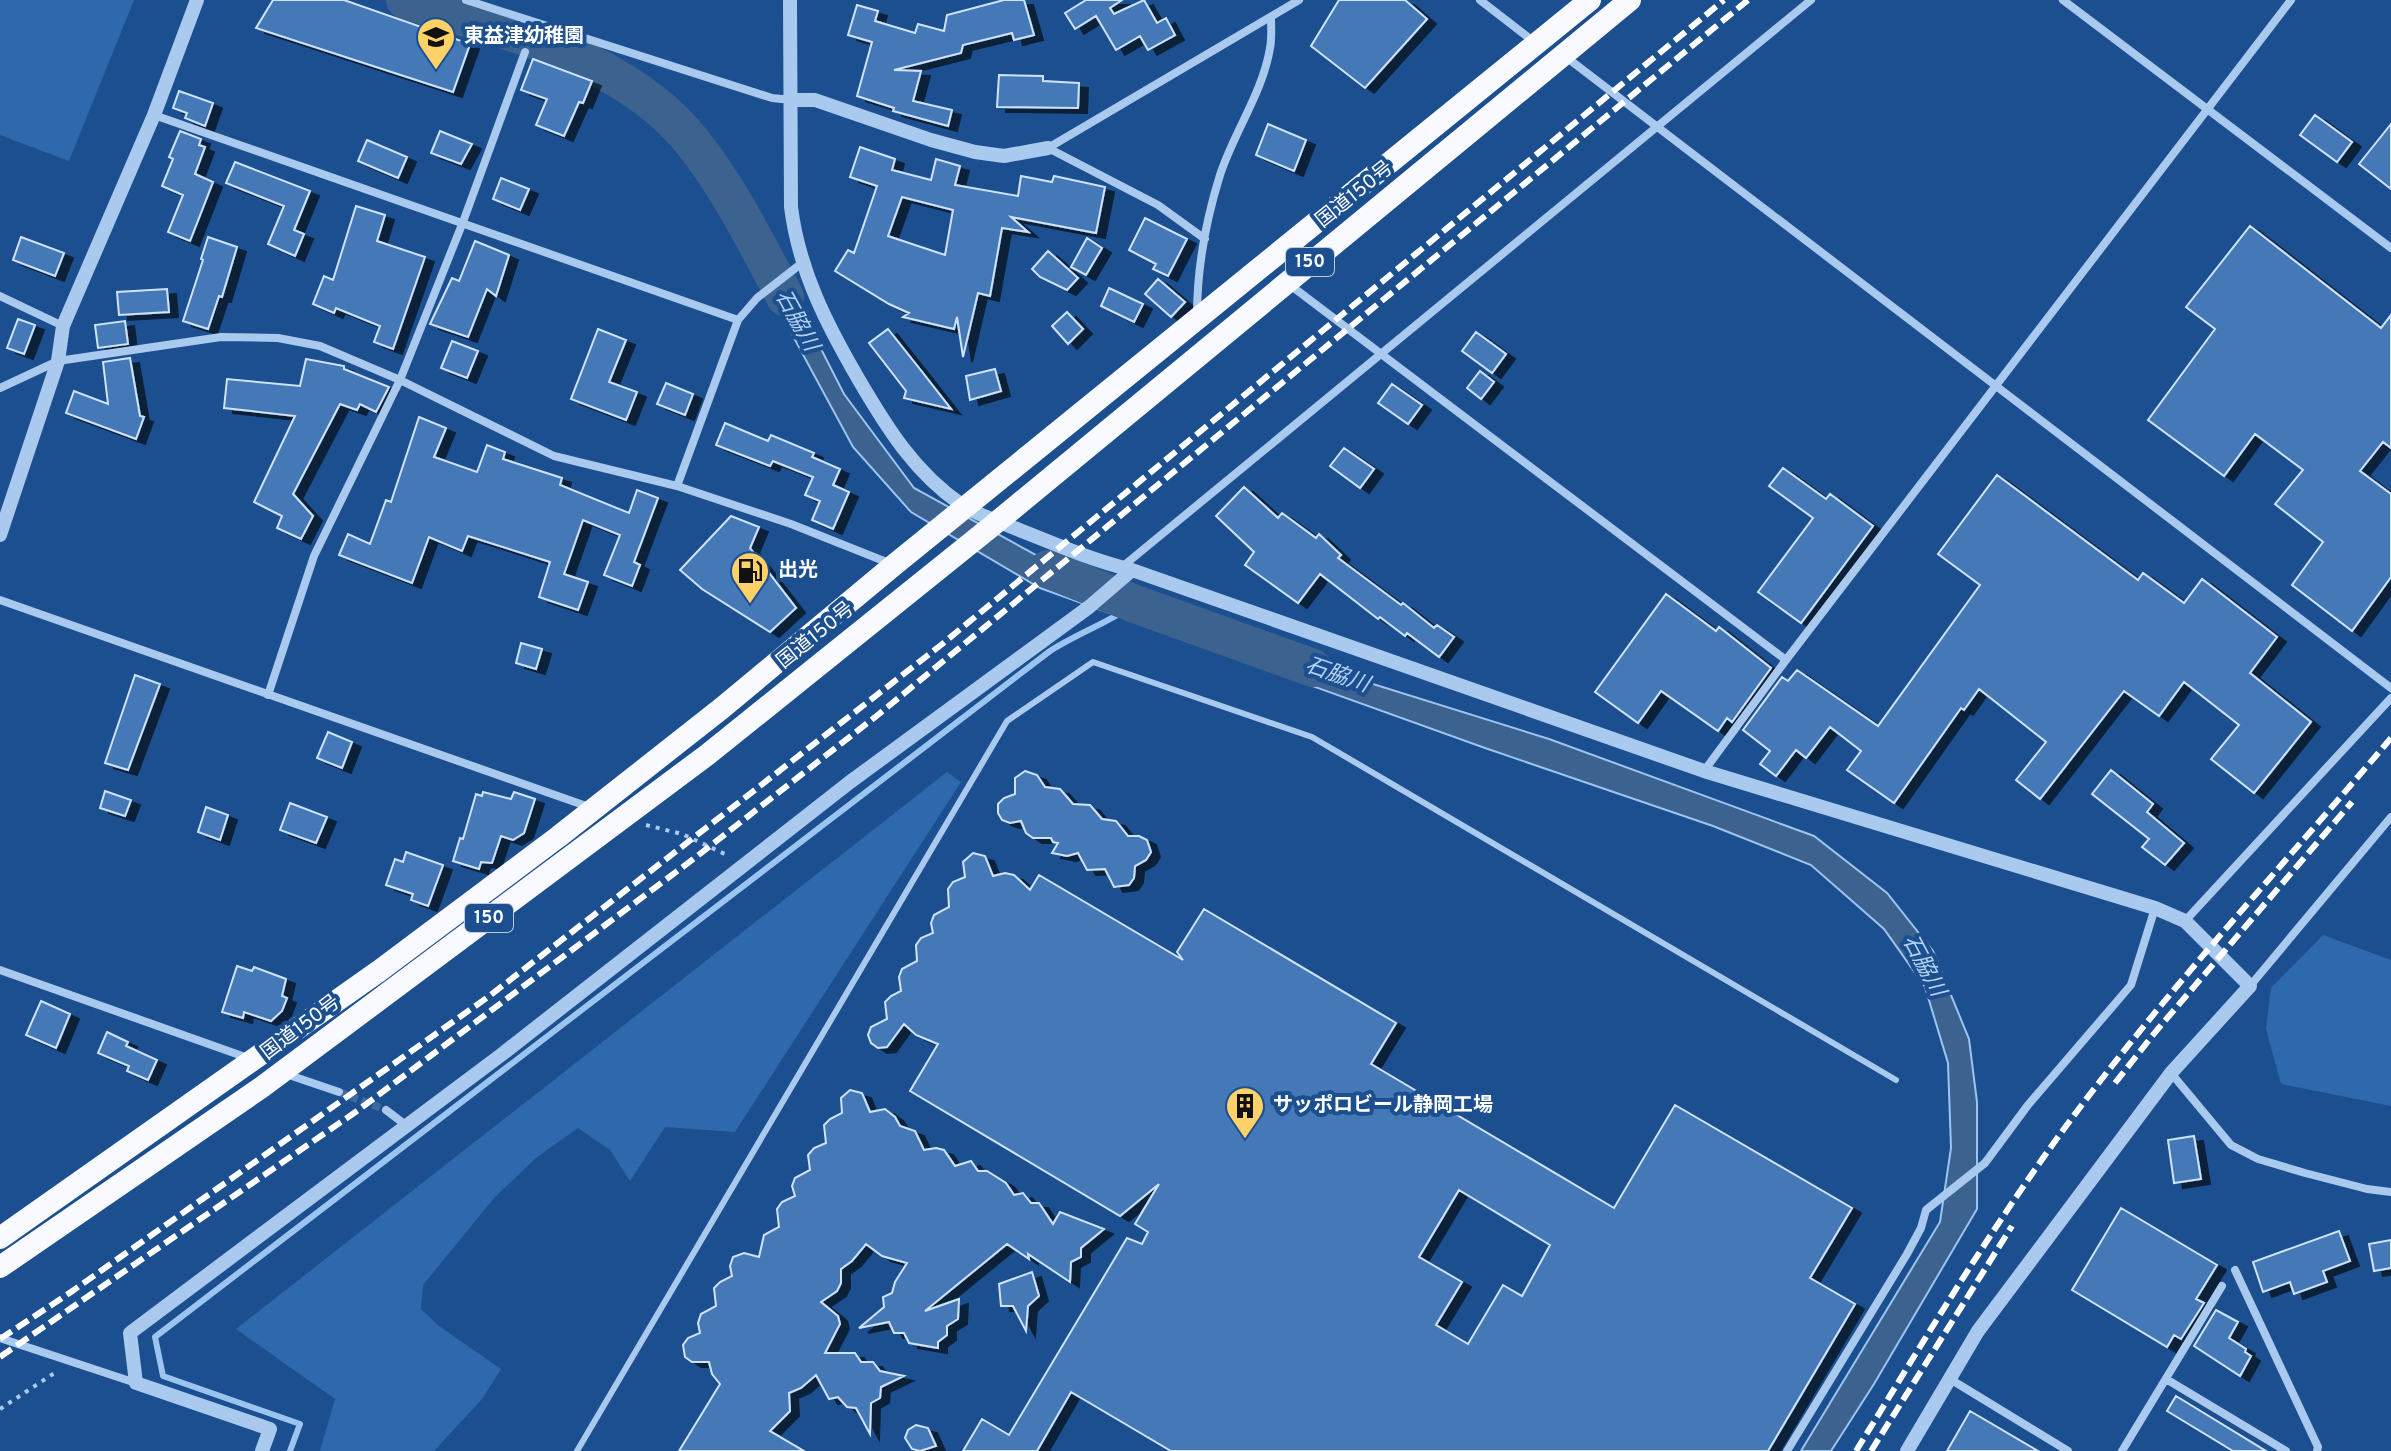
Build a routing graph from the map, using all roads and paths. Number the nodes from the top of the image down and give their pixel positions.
1 (197, 0) edge
2 (466, 0) edge
3 (790, 0) edge
4 (1299, 0) edge
5 (1480, 0) edge
6 (1590, 0) edge
7 (1630, 0) edge
8 (1811, 0) edge
9 (2063, 0) edge
10 (2291, 0) edge
11 (1271, 17) junction
12 (1537, 44) junction
13 (525, 52) dead end
14 (1563, 55) junction
15 (792, 100) junction
16 (2208, 108) junction
17 (154, 115) junction
18 (1657, 127) junction
19 (1048, 148) junction
20 (463, 222) junction
21 (1205, 239) junction
22 (2391, 248) edge
23 (802, 263) junction
24 (1287, 282) junction
25 (0, 296) edge
26 (1197, 318) junction
27 (738, 320) junction
28 (63, 326) junction
29 (1379, 354) junction
30 (58, 361) junction
31 (400, 380) junction
32 (1996, 385) junction
33 (0, 388) edge
34 (677, 486) junction
35 (964, 509) junction
36 (995, 523) junction
37 (0, 535) edge
38 (894, 565) junction
39 (1127, 569) junction
40 (0, 600) edge
41 (1786, 660) junction
42 (2391, 688) edge
43 (268, 695) junction
44 (2391, 698) edge
45 (1704, 771) junction
46 (592, 808) junction
47 (2391, 817) edge
48 (621, 819) junction
49 (725, 853) dead end
50 (2155, 908) junction
51 (2185, 921) junction
52 (0, 970) edge
53 (2250, 986) junction
54 (253, 1059) junction
55 (282, 1072) junction
56 (2171, 1073) junction
57 (1896, 1080) dead end
58 (339, 1092) tunnel mouth
59 (386, 1110) tunnel mouth
60 (407, 1126) junction
61 (2391, 1192) edge
62 (0, 1238) edge
63 (0, 1267) edge
64 (2235, 1270) dead end
65 (2222, 1286) dead end
66 (0, 1338) edge
67 (71, 1362) junction
68 (1950, 1379) junction
69 (2166, 1379) junction
70 (136, 1383) junction
71 (0, 1409) edge
72 (262, 1451) edge
73 (577, 1451) edge
74 (1787, 1451) edge
75 (1907, 1451) edge
76 (2068, 1451) edge
77 (2122, 1451) edge
78 (2286, 1451) edge
79 (2317, 1451) edge

1 - 17 street
2 - 15 street
3 - 15 street
4 - 11 street
5 - 12 street
6 - 12 highway, 国道150号 / 150
7 - 14 highway, 国道150号 / 150
8 - 18 street
9 - 16 street
10 - 16 street
11 - 19 street
11 - 21 street
12 - 26 highway, 国道150号 / 150
13 - 20 street
14 - 18 street
14 - 24 highway, 国道150号 / 150
15 - 19 street
15 - 23 street
16 - 22 street
16 - 32 street
17 - 20 street
17 - 28 street
18 - 29 street
18 - 32 street
19 - 21 street
20 - 27 street
20 - 31 street
21 - 26 street
23 - 27 street
23 - 35 street
24 - 29 street
24 - 36 highway, 国道150号 / 150
25 - 28 street
26 - 35 highway, 国道150号 / 150
27 - 34 street
28 - 30 street
29 - 39 street
29 - 41 street
30 - 31 street
30 - 33 street
30 - 37 street
31 - 34 street
31 - 43 street
32 - 41 street
32 - 42 street
34 - 38 street
35 - 36 street
35 - 38 highway, 国道150号 / 150
36 - 39 street
36 - 48 highway, 国道150号 / 150
38 - 46 highway, 国道150号 / 150
39 - 45 street
39 - 60 street
40 - 43 street
41 - 45 street
43 - 46 street
44 - 51 street
45 - 50 street
46 - 54 highway, 国道150号 / 150
47 - 53 street
48 - 49 path
48 - 55 highway, 国道150号 / 150
50 - 51 street
50 - 74 street
51 - 53 street
52 - 54 street
53 - 56 street
54 - 62 highway, 国道150号 / 150
55 - 58 street
55 - 63 highway, 国道150号 / 150
56 - 61 street
56 - 68 street
57 - 73 lane
59 - 60 street
60 - 70 street
64 - 79 street
65 - 69 street
66 - 67 street
67 - 70 street
67 - 71 path
68 - 75 street
68 - 76 street
69 - 77 street
69 - 78 street
70 - 72 street

